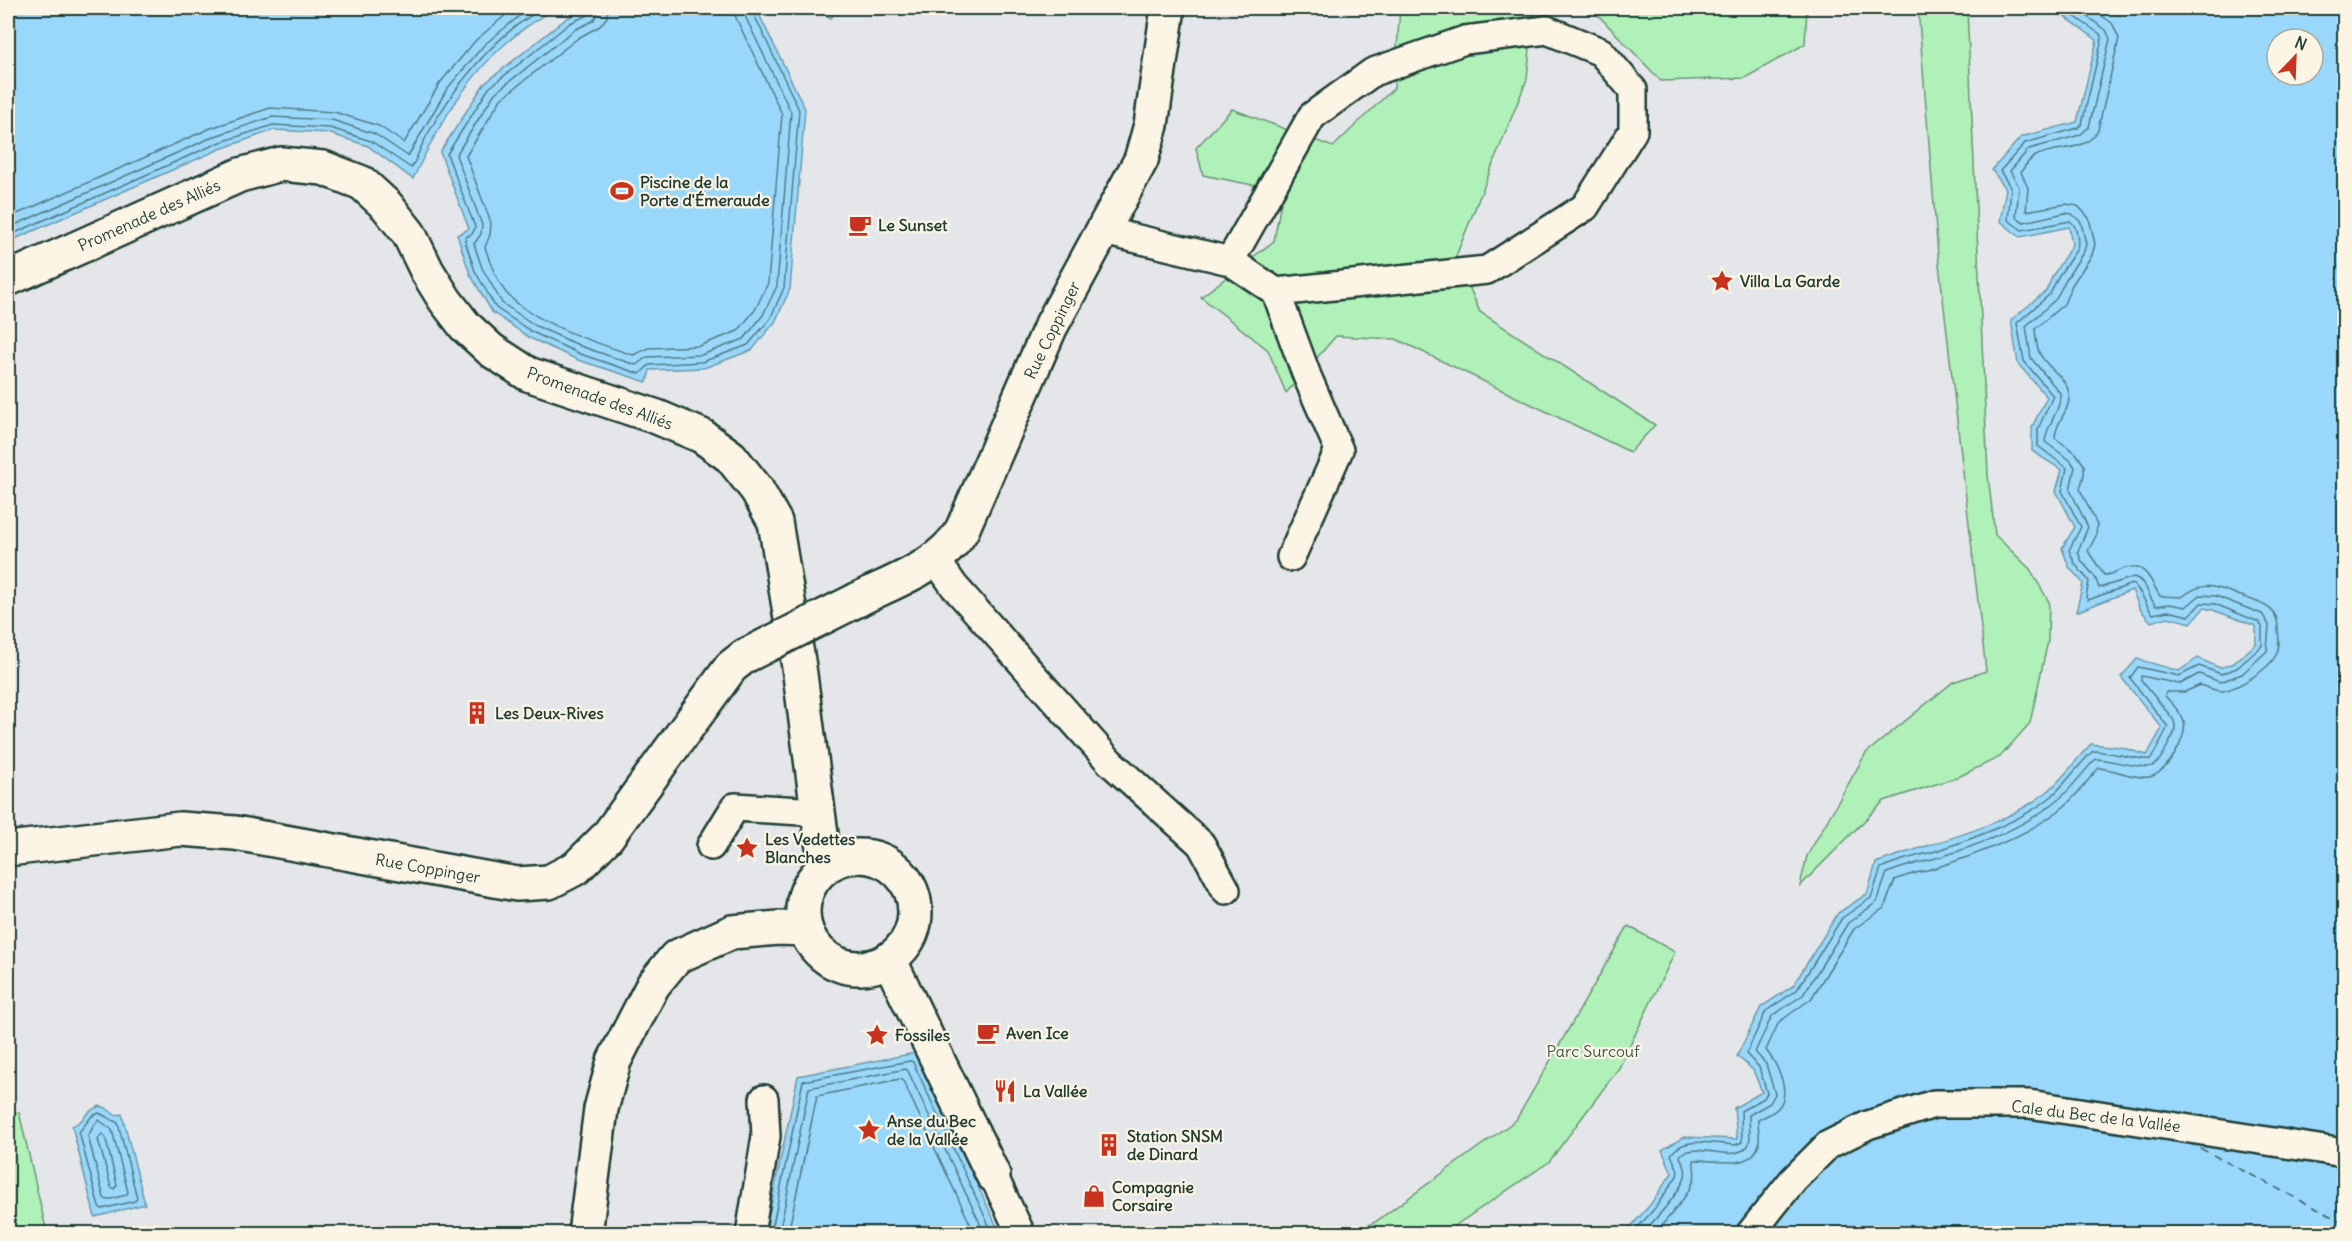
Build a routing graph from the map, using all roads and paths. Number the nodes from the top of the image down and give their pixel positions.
1 (1168, 8) edge
2 (1104, 231) junction
3 (1230, 261) junction
4 (8, 279) edge
5 (1276, 292) junction
6 (1291, 557) dead end
7 (936, 560) junction
8 (818, 812) junction
9 (711, 846) dead end
10 (8, 849) edge
11 (830, 863) junction
12 (1226, 890) dead end
13 (805, 929) junction
14 (889, 959) junction
15 (764, 1099) dead end
16 (2344, 1153) edge
17 (993, 1175) joint
18 (585, 1233) edge
19 (750, 1233) edge
20 (1022, 1233) edge
21 (1749, 1233) edge

1 - 2 street, Rue Coppinger
2 - 3 lane
2 - 7 street, Rue Coppinger
3 - 5 lane
3 - 5 lane
4 - 8 street, Promenade des Alliés
5 - 6 lane
7 - 10 street, Rue Coppinger, bridge
7 - 12 lane
8 - 9 lane
8 - 11 street, Promenade des Alliés
11 - 13 street
11 - 14 street
13 - 14 street
13 - 18 street
14 - 17 street
15 - 19 lane
16 - 21 lane, Cale du Bec de la Vallée
17 - 20 lane

